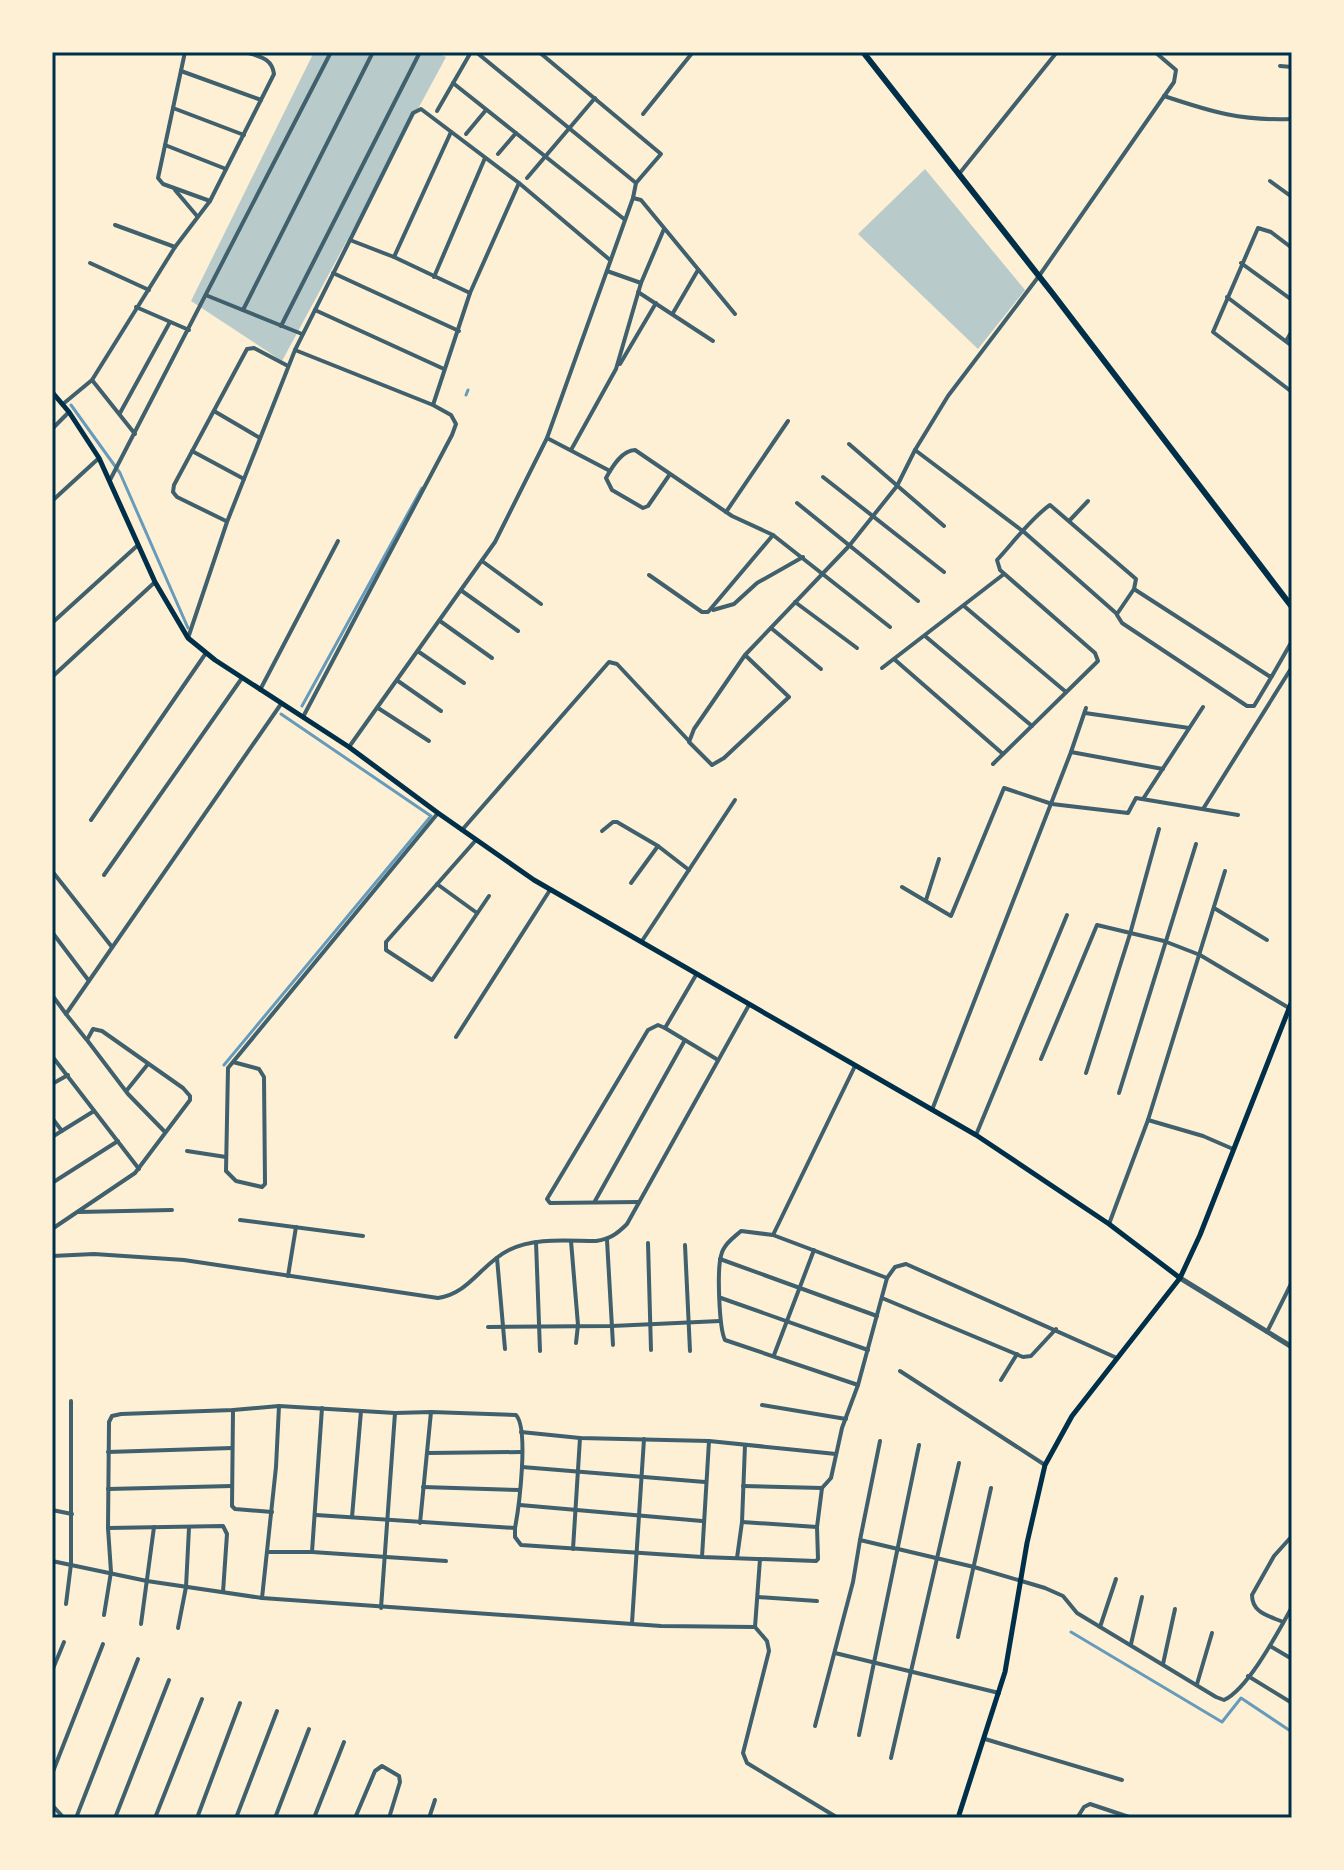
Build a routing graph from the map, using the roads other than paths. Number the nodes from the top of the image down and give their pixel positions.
1 (185, 52) edge
2 (246, 52) edge
3 (331, 52) edge
4 (373, 52) edge
5 (420, 52) edge
6 (473, 52) edge
7 (539, 52) edge
8 (693, 52) edge
9 (1057, 52) edge
10 (1155, 52) edge
11 (867, 53) edge
12 (1280, 66) dead end
13 (1292, 67) edge
14 (181, 71) junction
15 (453, 83) junction
16 (1164, 96) junction
17 (595, 98) junction
18 (261, 100) junction
19 (173, 108) junction
20 (486, 110) junction
21 (437, 111) dead end
22 (643, 114) dead end
23 (1292, 119) edge
24 (570, 128) junction
25 (451, 132) junction
26 (516, 133) junction
27 (466, 134) dead end
28 (244, 135) junction
29 (165, 145) junction
30 (498, 154) dead end
31 (545, 156) junction
32 (486, 157) junction
33 (226, 169) junction
34 (959, 174) junction
35 (527, 178) dead end
36 (1270, 181) dead end
37 (519, 183) junction
38 (636, 183) junction
39 (174, 188) junction
40 (1290, 195) edge
41 (633, 198) junction
42 (210, 201) junction
43 (197, 216) junction
44 (624, 219) junction
45 (115, 225) dead end
46 (664, 229) junction
47 (350, 240) junction
48 (175, 247) junction
49 (1292, 248) edge
50 (394, 257) junction
51 (610, 260) junction
52 (90, 263) dead end
53 (1241, 263) junction
54 (698, 270) junction
55 (607, 271) junction
56 (333, 273) junction
57 (1039, 276) junction
58 (434, 277) junction
59 (641, 283) junction
60 (149, 290) junction
61 (638, 292) junction
62 (470, 293) junction
63 (208, 296) junction
64 (1227, 297) junction
65 (1292, 300) edge
66 (656, 303) junction
67 (136, 307) junction
68 (243, 310) junction
69 (315, 310) junction
70 (672, 314) junction
71 (735, 314) dead end
72 (170, 322) junction
73 (281, 326) junction
74 (189, 330) junction
75 (459, 331) junction
76 (1292, 331) edge
77 (302, 335) junction
78 (713, 341) dead end
79 (1286, 341) junction
80 (1292, 346) edge
81 (295, 350) junction
82 (288, 366) junction
83 (444, 369) junction
84 (616, 369) junction
85 (92, 380) junction
86 (52, 392) edge
87 (1292, 392) edge
88 (63, 404) junction
89 (433, 405) junction
90 (213, 410) junction
91 (69, 412) junction
92 (120, 413) junction
93 (788, 421) dead end
94 (52, 429) edge
95 (135, 434) junction
96 (260, 438) junction
97 (547, 438) junction
98 (849, 444) dead end
99 (571, 450) junction
100 (915, 450) junction
101 (192, 451) junction
102 (99, 458) junction
103 (610, 471) junction
104 (670, 474) junction
105 (823, 477) dead end
106 (244, 479) junction
107 (110, 480) junction
108 (897, 486) junction
109 (52, 501) edge
110 (1088, 501) dead end
111 (797, 503) dead end
112 (726, 512) junction
113 (872, 516) junction
114 (1070, 520) junction
115 (227, 522) junction
116 (944, 526) dead end
117 (1024, 532) junction
118 (773, 535) junction
119 (338, 541) dead end
120 (140, 543) junction
121 (849, 546) junction
122 (803, 557) junction
123 (482, 561) junction
124 (823, 572) junction
125 (944, 572) dead end
126 (1004, 574) junction
127 (649, 575) dead end
128 (155, 582) junction
129 (1134, 589) junction
130 (462, 591) junction
131 (1292, 591) edge
132 (1285, 598) junction
133 (918, 601) dead end
134 (795, 602) junction
135 (541, 604) dead end
136 (964, 606) junction
137 (1292, 607) edge
138 (711, 611) junction
139 (1117, 614) junction
140 (440, 621) junction
141 (52, 623) edge
142 (890, 627) dead end
143 (771, 628) junction
144 (518, 631) dead end
145 (925, 636) junction
146 (188, 638) junction
147 (1292, 641) edge
148 (857, 648) dead end
149 (419, 652) junction
150 (206, 653) junction
151 (745, 655) junction
152 (492, 658) dead end
153 (894, 659) junction
154 (1292, 667) edge
155 (882, 668) dead end
156 (821, 669) dead end
157 (1272, 676) junction
158 (52, 677) edge
159 (242, 678) junction
160 (398, 681) junction
161 (464, 683) dead end
162 (260, 690) junction
163 (1066, 692) junction
164 (281, 704) junction
165 (1203, 707) dead end
166 (378, 708) junction
167 (441, 711) dead end
168 (303, 717) junction
169 (1032, 726) junction
170 (1189, 728) junction
171 (429, 741) dead end
172 (689, 742) junction
173 (349, 747) junction
174 (1071, 752) junction
175 (1003, 754) junction
176 (993, 764) dead end
177 (1163, 769) junction
178 (1143, 799) junction
179 (735, 800) dead end
180 (1052, 804) junction
181 (1203, 809) junction
182 (438, 813) junction
183 (1238, 815) dead end
184 (91, 820) dead end
185 (1159, 829) dead end
186 (462, 830) junction
187 (602, 831) dead end
188 (477, 840) junction
189 (1196, 844) dead end
190 (658, 846) junction
191 (939, 859) dead end
192 (689, 870) junction
193 (52, 871) edge
194 (1225, 871) dead end
195 (104, 875) dead end
196 (631, 883) dead end
197 (437, 884) junction
198 (902, 887) dead end
199 (550, 890) junction
200 (489, 896) dead end
201 (926, 900) junction
202 (1214, 908) junction
203 (477, 913) junction
204 (1067, 915) dead end
205 (52, 932) edge
206 (1130, 934) junction
207 (1267, 940) dead end
208 (1164, 941) junction
209 (640, 943) junction
210 (113, 947) junction
211 (1200, 955) junction
212 (696, 975) junction
213 (89, 981) junction
214 (52, 995) edge
215 (749, 1005) junction
216 (1291, 1005) edge
217 (66, 1014) junction
218 (665, 1028) junction
219 (456, 1037) dead end
220 (87, 1040) junction
221 (685, 1040) junction
222 (52, 1056) edge
223 (1041, 1059) dead end
224 (718, 1060) junction
225 (233, 1062) junction
226 (148, 1064) junction
227 (855, 1066) junction
228 (1086, 1073) dead end
229 (68, 1075) junction
230 (52, 1084) edge
231 (126, 1091) junction
232 (1119, 1093) dead end
233 (932, 1110) junction
234 (94, 1111) junction
235 (52, 1118) edge
236 (1148, 1120) junction
237 (62, 1131) junction
238 (165, 1132) junction
239 (976, 1135) junction
240 (52, 1137) edge
241 (118, 1141) junction
242 (1233, 1149) junction
243 (187, 1151) dead end
244 (226, 1157) junction
245 (139, 1169) junction
246 (52, 1183) edge
247 (595, 1201) junction
248 (639, 1202) junction
249 (172, 1210) dead end
250 (78, 1212) junction
251 (240, 1220) dead end
252 (1109, 1224) junction
253 (296, 1227) junction
254 (52, 1229) edge
255 (773, 1235) junction
256 (363, 1236) dead end
257 (607, 1239) junction
258 (571, 1241) junction
259 (536, 1242) junction
260 (648, 1243) dead end
261 (685, 1245) dead end
262 (814, 1250) junction
263 (53, 1254) edge
264 (497, 1258) junction
265 (720, 1259) junction
266 (288, 1276) junction
267 (887, 1278) junction
268 (1180, 1278) junction
269 (1292, 1282) edge
270 (798, 1287) junction
271 (721, 1298) junction
272 (882, 1298) junction
273 (877, 1316) junction
274 (720, 1321) junction
275 (786, 1322) junction
276 (689, 1323) junction
277 (651, 1324) junction
278 (541, 1325) junction
279 (578, 1325) junction
280 (503, 1326) junction
281 (612, 1326) junction
282 (488, 1327) dead end
283 (1056, 1329) junction
284 (1267, 1332) junction
285 (576, 1343) dead end
286 (613, 1345) dead end
287 (1292, 1347) edge
288 (505, 1349) dead end
289 (651, 1350) dead end
290 (868, 1350) junction
291 (540, 1351) dead end
292 (690, 1351) dead end
293 (1017, 1354) junction
294 (774, 1355) junction
295 (1117, 1358) junction
296 (900, 1371) dead end
297 (1001, 1380) dead end
298 (858, 1385) junction
299 (71, 1401) dead end
300 (762, 1405) dead end
301 (279, 1406) junction
302 (322, 1408) junction
303 (233, 1410) junction
304 (361, 1410) junction
305 (431, 1412) junction
306 (395, 1413) junction
307 (846, 1419) junction
308 (521, 1432) junction
309 (580, 1438) junction
310 (644, 1439) junction
311 (709, 1441) junction
312 (880, 1441) dead end
313 (745, 1444) junction
314 (919, 1445) dead end
315 (232, 1448) junction
316 (108, 1452) junction
317 (521, 1452) junction
318 (428, 1453) junction
319 (836, 1454) junction
320 (959, 1463) dead end
321 (1045, 1465) junction
322 (522, 1467) junction
323 (578, 1473) junction
324 (642, 1477) junction
325 (705, 1482) junction
326 (232, 1486) junction
327 (743, 1486) junction
328 (423, 1487) junction
329 (822, 1488) junction
330 (991, 1488) dead end
331 (108, 1489) junction
332 (520, 1490) junction
333 (520, 1505) junction
334 (577, 1509) junction
335 (52, 1510) edge
336 (272, 1512) junction
337 (72, 1514) junction
338 (316, 1515) junction
339 (639, 1515) junction
340 (352, 1517) junction
341 (388, 1518) junction
342 (702, 1521) junction
343 (742, 1522) junction
344 (420, 1523) junction
345 (154, 1527) junction
346 (817, 1527) junction
347 (108, 1528) junction
348 (189, 1528) junction
349 (515, 1528) junction
350 (1292, 1536) edge
351 (860, 1540) junction
352 (898, 1548) junction
353 (573, 1549) junction
354 (637, 1551) junction
355 (268, 1552) junction
356 (312, 1552) junction
357 (702, 1557) junction
358 (384, 1558) junction
359 (737, 1558) junction
360 (935, 1558) junction
361 (760, 1559) junction
362 (52, 1561) edge
363 (446, 1561) dead end
364 (71, 1564) junction
365 (974, 1567) junction
366 (111, 1572) junction
367 (1116, 1579) dead end
368 (147, 1581) junction
369 (1021, 1581) junction
370 (186, 1587) junction
371 (223, 1592) junction
372 (758, 1597) junction
373 (1142, 1597) dead end
374 (262, 1598) junction
375 (817, 1601) dead end
376 (66, 1604) dead end
377 (381, 1608) junction
378 (1175, 1609) dead end
379 (1291, 1610) edge
380 (104, 1615) dead end
381 (1284, 1622) junction
382 (632, 1623) junction
383 (141, 1624) dead end
384 (755, 1627) junction
385 (1100, 1627) junction
386 (178, 1628) dead end
387 (1212, 1633) dead end
388 (958, 1637) dead end
389 (64, 1642) dead end
390 (103, 1644) dead end
391 (1131, 1644) junction
392 (1269, 1645) junction
393 (835, 1653) junction
394 (138, 1659) dead end
395 (1292, 1659) edge
396 (875, 1663) junction
397 (1163, 1664) junction
398 (52, 1671) edge
399 (911, 1672) junction
400 (1248, 1676) junction
401 (169, 1680) dead end
402 (1197, 1684) junction
403 (999, 1693) junction
404 (202, 1699) dead end
405 (240, 1703) dead end
406 (1292, 1703) edge
407 (277, 1711) dead end
408 (815, 1726) dead end
409 (309, 1729) dead end
410 (859, 1735) dead end
411 (985, 1739) junction
412 (344, 1742) dead end
413 (891, 1758) dead end
414 (52, 1774) edge
415 (1122, 1780) dead end
416 (435, 1800) dead end
417 (52, 1805) edge
418 (64, 1818) edge
419 (76, 1818) edge
420 (115, 1818) edge
421 (155, 1818) edge
422 (197, 1818) edge
423 (236, 1818) edge
424 (275, 1818) edge
425 (314, 1818) edge
426 (355, 1818) edge
427 (389, 1818) edge
428 (429, 1818) edge
429 (838, 1818) edge
430 (960, 1818) edge
431 (1077, 1818) edge
432 (1132, 1818) edge

1 - 14 street
2 - 18 street
3 - 63 street
4 - 68 street
5 - 73 street
6 - 15 street
6 - 24 street
7 - 17 street
8 - 22 street
9 - 34 street
10 - 16 street
11 - 34 highway
12 - 13 street
14 - 18 street
14 - 19 street
15 - 20 street
15 - 21 street
16 - 23 street
16 - 57 street
17 - 24 street
17 - 38 street
18 - 28 street
19 - 28 street
19 - 29 street
20 - 26 street
20 - 27 street
24 - 31 street
24 - 38 street
25 - 32 street
25 - 47 street
25 - 50 street
26 - 30 street
26 - 31 street
28 - 33 street
29 - 33 street
29 - 39 street
31 - 35 street
31 - 44 street
32 - 37 street
32 - 58 street
33 - 42 street
34 - 57 highway
36 - 40 street
37 - 51 street
37 - 62 street
38 - 41 street
39 - 42 street
39 - 43 street
41 - 44 street
41 - 46 street
42 - 43 street
43 - 48 street
44 - 51 street
45 - 48 street
46 - 54 street
46 - 59 street
47 - 50 street
47 - 56 street
48 - 60 street
49 - 53 street
50 - 58 street
51 - 55 street
52 - 60 street
53 - 64 street
53 - 65 street
54 - 70 street
54 - 71 street
55 - 59 street
55 - 97 street
56 - 69 street
56 - 75 street
57 - 100 street
57 - 132 highway
58 - 62 street
59 - 61 street
60 - 67 street
61 - 66 street
61 - 84 street
62 - 75 street
63 - 68 street
63 - 74 street
64 - 79 street
64 - 87 street
66 - 70 street
66 - 84 street
67 - 72 street
67 - 85 street
68 - 73 street
69 - 77 street
69 - 83 street
70 - 78 street
72 - 74 street
72 - 92 street
73 - 77 street
74 - 95 street
75 - 83 street
76 - 79 street
77 - 81 street
79 - 80 street
81 - 82 street
81 - 89 street
82 - 90 street
82 - 96 street
83 - 89 street
84 - 99 street
85 - 88 street
85 - 92 street
86 - 88 main road
88 - 91 main road
89 - 168 street
90 - 96 street
90 - 101 street
91 - 94 street
91 - 102 main road
92 - 95 street
93 - 112 street
95 - 107 street
96 - 106 street
97 - 99 street
97 - 123 street
98 - 108 street
99 - 103 street
100 - 108 street
100 - 117 street
101 - 106 street
101 - 115 street
102 - 107 main road
102 - 109 street
103 - 104 street
103 - 104 street
104 - 112 street
105 - 113 street
106 - 115 street
107 - 120 main road
108 - 113 street
108 - 116 street
110 - 114 street
111 - 121 street
112 - 118 street
113 - 121 street
113 - 125 street
114 - 117 street
114 - 129 street
115 - 146 street
117 - 126 street
117 - 139 street
118 - 122 street
118 - 138 street
119 - 162 street
120 - 128 main road
120 - 141 street
121 - 124 street
121 - 133 street
122 - 124 street
122 - 138 street
123 - 130 street
123 - 135 street
124 - 134 street
124 - 142 street
126 - 136 street
126 - 163 street
127 - 138 street
128 - 146 main road
128 - 158 street
129 - 139 street
129 - 157 street
130 - 140 street
130 - 144 street
131 - 132 street
132 - 137 highway
134 - 143 street
134 - 148 street
136 - 145 street
136 - 163 street
139 - 157 street
140 - 149 street
140 - 152 street
143 - 151 street
143 - 156 street
145 - 153 street
145 - 169 street
146 - 150 main road
147 - 157 street
149 - 160 street
149 - 161 street
150 - 159 main road
150 - 184 street
151 - 172 street
151 - 172 street
153 - 155 street
153 - 175 street
154 - 181 street
159 - 162 main road
159 - 195 street
160 - 166 street
160 - 167 street
162 - 164 main road
163 - 169 street
164 - 168 main road
164 - 210 street
165 - 170 street
166 - 171 street
166 - 173 street
168 - 173 main road
169 - 175 street
170 - 174 street
170 - 177 street
172 - 186 street
173 - 182 main road
174 - 177 street
174 - 180 street
175 - 176 street
177 - 178 street
178 - 180 street
178 - 181 street
179 - 192 street
180 - 201 street
180 - 233 street
181 - 183 street
182 - 186 main road
182 - 225 street
185 - 206 street
186 - 188 main road
187 - 190 street
188 - 197 street
188 - 199 main road
189 - 208 street
190 - 192 street
190 - 196 street
191 - 201 street
192 - 209 street
193 - 210 street
194 - 202 street
197 - 203 street
197 - 203 street
198 - 201 street
199 - 209 main road
199 - 219 street
200 - 203 street
202 - 207 street
202 - 211 street
204 - 239 street
205 - 213 street
206 - 208 street
206 - 223 street
206 - 228 street
208 - 211 street
208 - 232 street
209 - 212 main road
210 - 213 street
211 - 216 street
211 - 236 street
212 - 215 main road
212 - 218 street
213 - 217 street
214 - 217 street
215 - 224 street
215 - 227 main road
216 - 242 main road
217 - 220 street
218 - 221 street
218 - 247 street
220 - 226 street
220 - 231 street
221 - 224 street
221 - 247 street
222 - 229 street
224 - 248 street
225 - 244 street
225 - 244 street
226 - 231 street
226 - 238 street
227 - 233 main road
227 - 255 street
229 - 230 street
229 - 234 street
231 - 238 street
233 - 239 main road
234 - 237 street
234 - 241 street
235 - 237 street
236 - 242 street
236 - 252 street
237 - 240 street
238 - 245 street
239 - 252 main road
241 - 245 street
241 - 246 street
242 - 268 main road
243 - 244 street
245 - 250 street
247 - 248 street
248 - 257 street
249 - 250 street
250 - 254 street
251 - 253 street
252 - 268 main road
253 - 256 street
253 - 266 street
255 - 262 street
255 - 265 street
257 - 258 street
257 - 281 street
258 - 259 street
258 - 279 street
259 - 264 street
259 - 278 street
260 - 277 street
261 - 276 street
262 - 267 street
262 - 270 street
263 - 266 street
264 - 266 street
264 - 280 street
265 - 270 street
265 - 271 street
267 - 272 street
267 - 283 street
268 - 284 street
268 - 295 main road
269 - 284 street
270 - 273 street
270 - 275 street
271 - 274 street
271 - 275 street
272 - 273 street
272 - 293 street
273 - 290 street
274 - 276 street
274 - 294 street
275 - 290 street
275 - 294 street
276 - 277 street
276 - 292 street
277 - 281 street
277 - 289 street
278 - 279 street
278 - 280 street
278 - 291 street
279 - 281 street
279 - 285 street
280 - 282 street
280 - 288 street
281 - 286 street
283 - 293 street
283 - 295 street
284 - 287 street
290 - 298 street
293 - 297 street
294 - 298 street
295 - 321 main road
296 - 321 street
298 - 307 street
299 - 337 street
300 - 307 street
301 - 302 street
301 - 303 street
301 - 336 street
302 - 304 street
302 - 338 street
303 - 315 street
303 - 316 street
304 - 306 street
304 - 340 street
305 - 306 street
305 - 308 street
305 - 318 street
306 - 341 street
307 - 319 street
308 - 309 street
308 - 317 street
309 - 310 street
309 - 323 street
310 - 311 street
310 - 324 street
311 - 313 street
311 - 325 street
312 - 351 street
313 - 319 street
313 - 327 street
314 - 352 street
315 - 316 street
315 - 326 street
316 - 331 street
317 - 318 street
317 - 322 street
318 - 328 street
319 - 329 street
320 - 360 street
321 - 369 main road
322 - 323 street
322 - 332 street
323 - 324 street
323 - 334 street
324 - 325 street
324 - 339 street
325 - 342 street
326 - 331 street
326 - 336 street
327 - 329 street
327 - 343 street
328 - 332 street
328 - 344 street
329 - 346 street
330 - 365 street
331 - 347 street
332 - 333 street
333 - 334 street
333 - 349 street
334 - 339 street
334 - 353 street
335 - 337 street
336 - 355 street
337 - 364 street
338 - 340 street
338 - 356 street
339 - 342 street
339 - 354 street
340 - 341 street
341 - 344 street
341 - 358 street
342 - 357 street
343 - 346 street
343 - 359 street
344 - 349 street
345 - 347 street
345 - 348 street
345 - 368 street
346 - 361 street
347 - 366 street
348 - 370 street
348 - 371 street
349 - 353 street
350 - 381 street
351 - 352 street
351 - 393 street
352 - 360 street
352 - 396 street
353 - 354 street
354 - 357 street
354 - 382 street
355 - 356 street
355 - 374 street
356 - 358 street
357 - 359 street
358 - 363 street
358 - 377 street
359 - 361 street
360 - 365 street
360 - 399 street
361 - 372 street
362 - 364 street
364 - 366 street
364 - 376 street
365 - 369 street
365 - 388 street
366 - 368 street
366 - 380 street
367 - 385 street
368 - 370 street
368 - 383 street
369 - 385 street
369 - 403 main road
370 - 371 street
370 - 386 street
371 - 374 street
372 - 375 street
372 - 384 street
373 - 391 street
374 - 377 street
377 - 382 street
378 - 397 street
379 - 381 street
381 - 392 street
382 - 384 street
384 - 429 street
385 - 391 street
387 - 402 street
389 - 398 street
390 - 414 street
391 - 397 street
392 - 395 street
392 - 400 street
393 - 396 street
393 - 408 street
394 - 419 street
396 - 399 street
396 - 410 street
397 - 402 street
399 - 403 street
399 - 413 street
400 - 402 street
400 - 406 street
401 - 420 street
403 - 411 main road
404 - 421 street
405 - 422 street
407 - 423 street
409 - 424 street
411 - 415 street
411 - 430 main road
412 - 425 street
416 - 428 street
417 - 418 street
426 - 427 street
431 - 432 street

